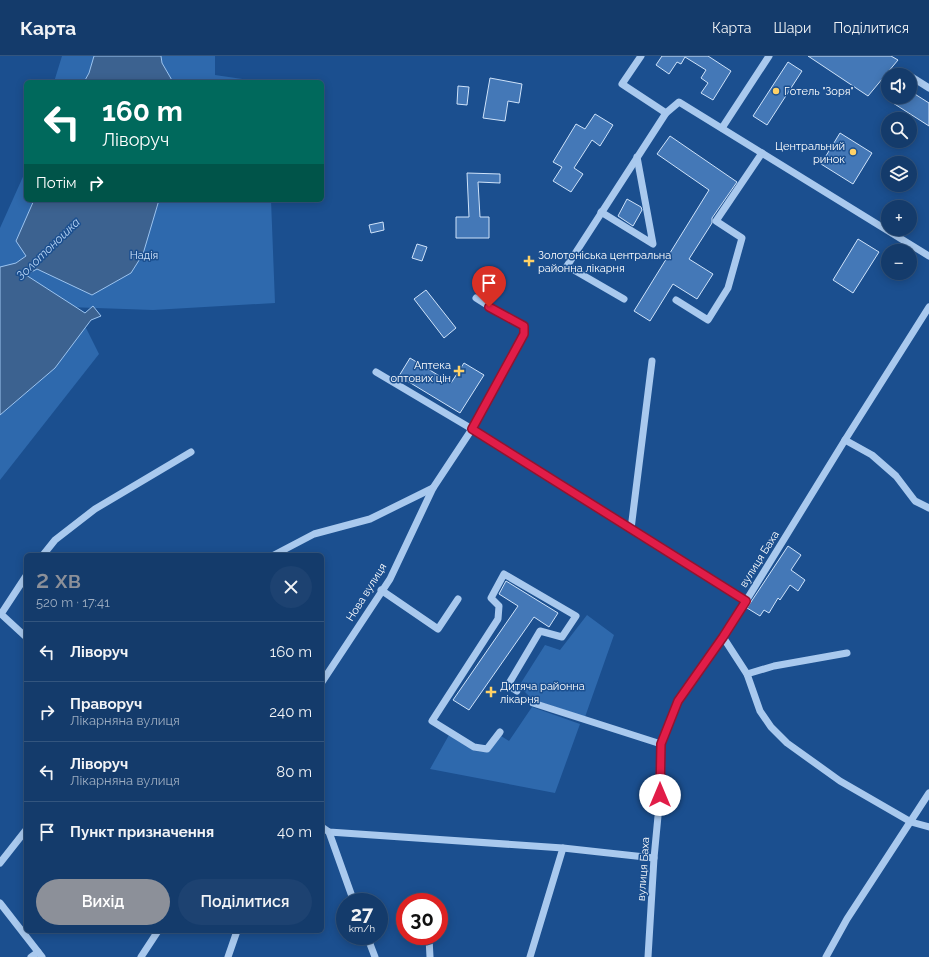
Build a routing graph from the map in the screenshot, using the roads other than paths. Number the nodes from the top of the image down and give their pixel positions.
1 (641, 56) edge
2 (769, 56) edge
3 (917, 81) edge
4 (929, 88) edge
5 (666, 113) junction
6 (722, 128) junction
7 (762, 153) junction
8 (637, 157) junction
9 (602, 212) junction
10 (929, 256) edge
11 (476, 298) dead end
12 (624, 299) dead end
13 (676, 300) dead end
14 (929, 307) edge
15 (652, 360) dead end
16 (376, 372) dead end
17 (472, 429) junction
18 (845, 440) junction
19 (191, 452) dead end
20 (433, 488) junction
21 (929, 508) edge
22 (631, 529) junction
23 (45, 553) edge
24 (278, 553) edge
25 (24, 579) edge
26 (381, 590) junction
27 (458, 599) dead end
28 (746, 601) junction
29 (24, 635) edge
30 (723, 637) junction
31 (847, 653) dead end
32 (748, 674) junction
33 (324, 679) edge
34 (517, 692) dead end
35 (533, 703) dead end
36 (500, 732) dead end
37 (661, 744) junction
38 (929, 793) edge
39 (911, 822) junction
40 (929, 827) edge
41 (324, 828) edge
42 (329, 832) junction
43 (24, 833) edge
44 (563, 848) junction
45 (654, 858) junction
46 (0, 863) edge
47 (351, 893) edge
48 (0, 904) edge
49 (157, 933) edge
50 (236, 933) edge
51 (370, 945) edge
52 (429, 945) edge
53 (40, 954) edge
54 (31, 957) edge
55 (141, 957) edge
56 (228, 957) edge
57 (375, 957) edge
58 (430, 957) edge
59 (530, 957) edge
60 (648, 957) edge
61 (826, 957) edge

1 - 5 street
2 - 6 street
3 - 4 street
5 - 6 street
5 - 8 street
6 - 7 street
7 - 10 street
7 - 13 street
8 - 9 street
8 - 9 street
9 - 12 street
11 - 17 street, Нова вулиця
14 - 18 street, вулиця Баха
15 - 22 street
16 - 17 street
17 - 20 street, Нова вулиця
17 - 22 street
18 - 21 street
18 - 28 street, вулиця Баха
19 - 23 street
20 - 24 street
20 - 26 street, Нова вулиця
22 - 28 street
25 - 29 street
26 - 27 street
26 - 33 street, Нова вулиця
28 - 30 street, вулиця Баха
30 - 32 street
30 - 37 street, вулиця Баха
31 - 32 street
32 - 39 street
34 - 36 street
35 - 37 street
37 - 45 street, вулиця Баха
38 - 39 street
39 - 40 street
39 - 61 street
41 - 42 street
42 - 44 street
42 - 47 street
43 - 46 street
44 - 45 street
44 - 59 street
45 - 60 street, вулиця Баха
48 - 53 street
49 - 55 street
50 - 56 street
51 - 57 street
52 - 58 street
53 - 54 street

